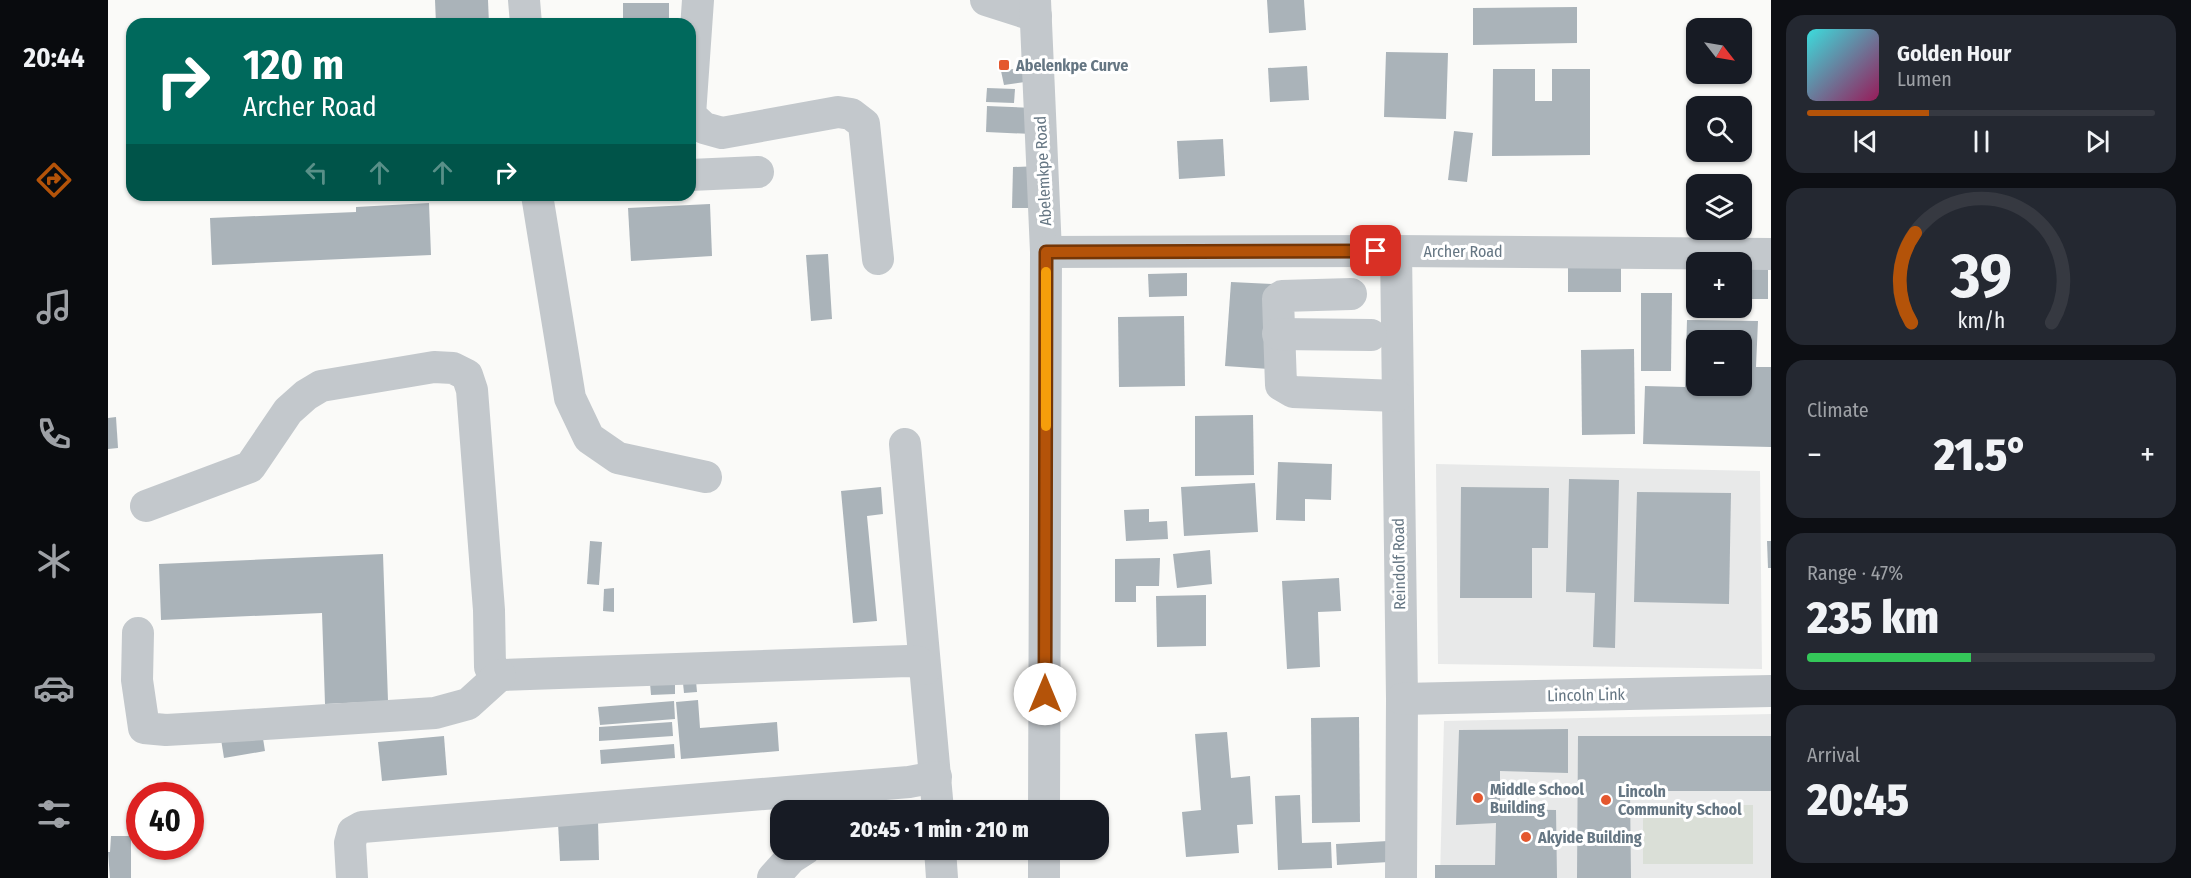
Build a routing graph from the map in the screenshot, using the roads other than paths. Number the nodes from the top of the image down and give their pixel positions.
1 (524, 0) edge
2 (698, 0) edge
3 (986, 0) edge
4 (1035, 8) edge
5 (526, 18) edge
6 (696, 29) edge
7 (696, 121) edge
8 (758, 172) dead end
9 (696, 175) edge
10 (538, 201) edge
11 (1396, 251) junction
12 (1046, 252) junction
13 (1297, 252) junction
14 (1771, 254) edge
15 (879, 259) dead end
16 (1351, 294) dead end
17 (1299, 295) junction
18 (1278, 334) junction
19 (1371, 334) dead end
20 (1397, 396) junction
21 (905, 444) dead end
22 (706, 477) dead end
23 (146, 506) dead end
24 (138, 633) dead end
25 (926, 669) junction
26 (500, 675) junction
27 (1771, 691) edge
28 (1402, 699) junction
29 (923, 779) junction
30 (884, 800) edge
31 (933, 800) edge
32 (1044, 800) edge
33 (789, 860) edge
34 (941, 860) edge
35 (1044, 860) edge
36 (352, 878) edge
37 (772, 878) edge
38 (942, 878) edge
39 (1044, 878) edge
40 (1401, 878) edge

1 - 5 street
2 - 6 street
3 - 4 street
4 - 12 street, Abelemkpe Road
7 - 15 street
8 - 9 street
10 - 22 street
11 - 13 street, Archer Road
11 - 14 street, Archer Road
11 - 20 street, Reindolf Road
12 - 13 street, Archer Road
12 - 32 street, Abelemkpe Road
13 - 17 street
16 - 17 street
17 - 18 street
18 - 19 street
18 - 20 street
20 - 28 street, Reindolf Road
21 - 25 street
23 - 26 street
24 - 26 street
25 - 26 street
25 - 29 street
27 - 28 street, Lincoln Link
28 - 40 street, Reindolf Road
29 - 30 street
29 - 31 street
29 - 36 street
33 - 37 street
34 - 38 street
35 - 39 street

